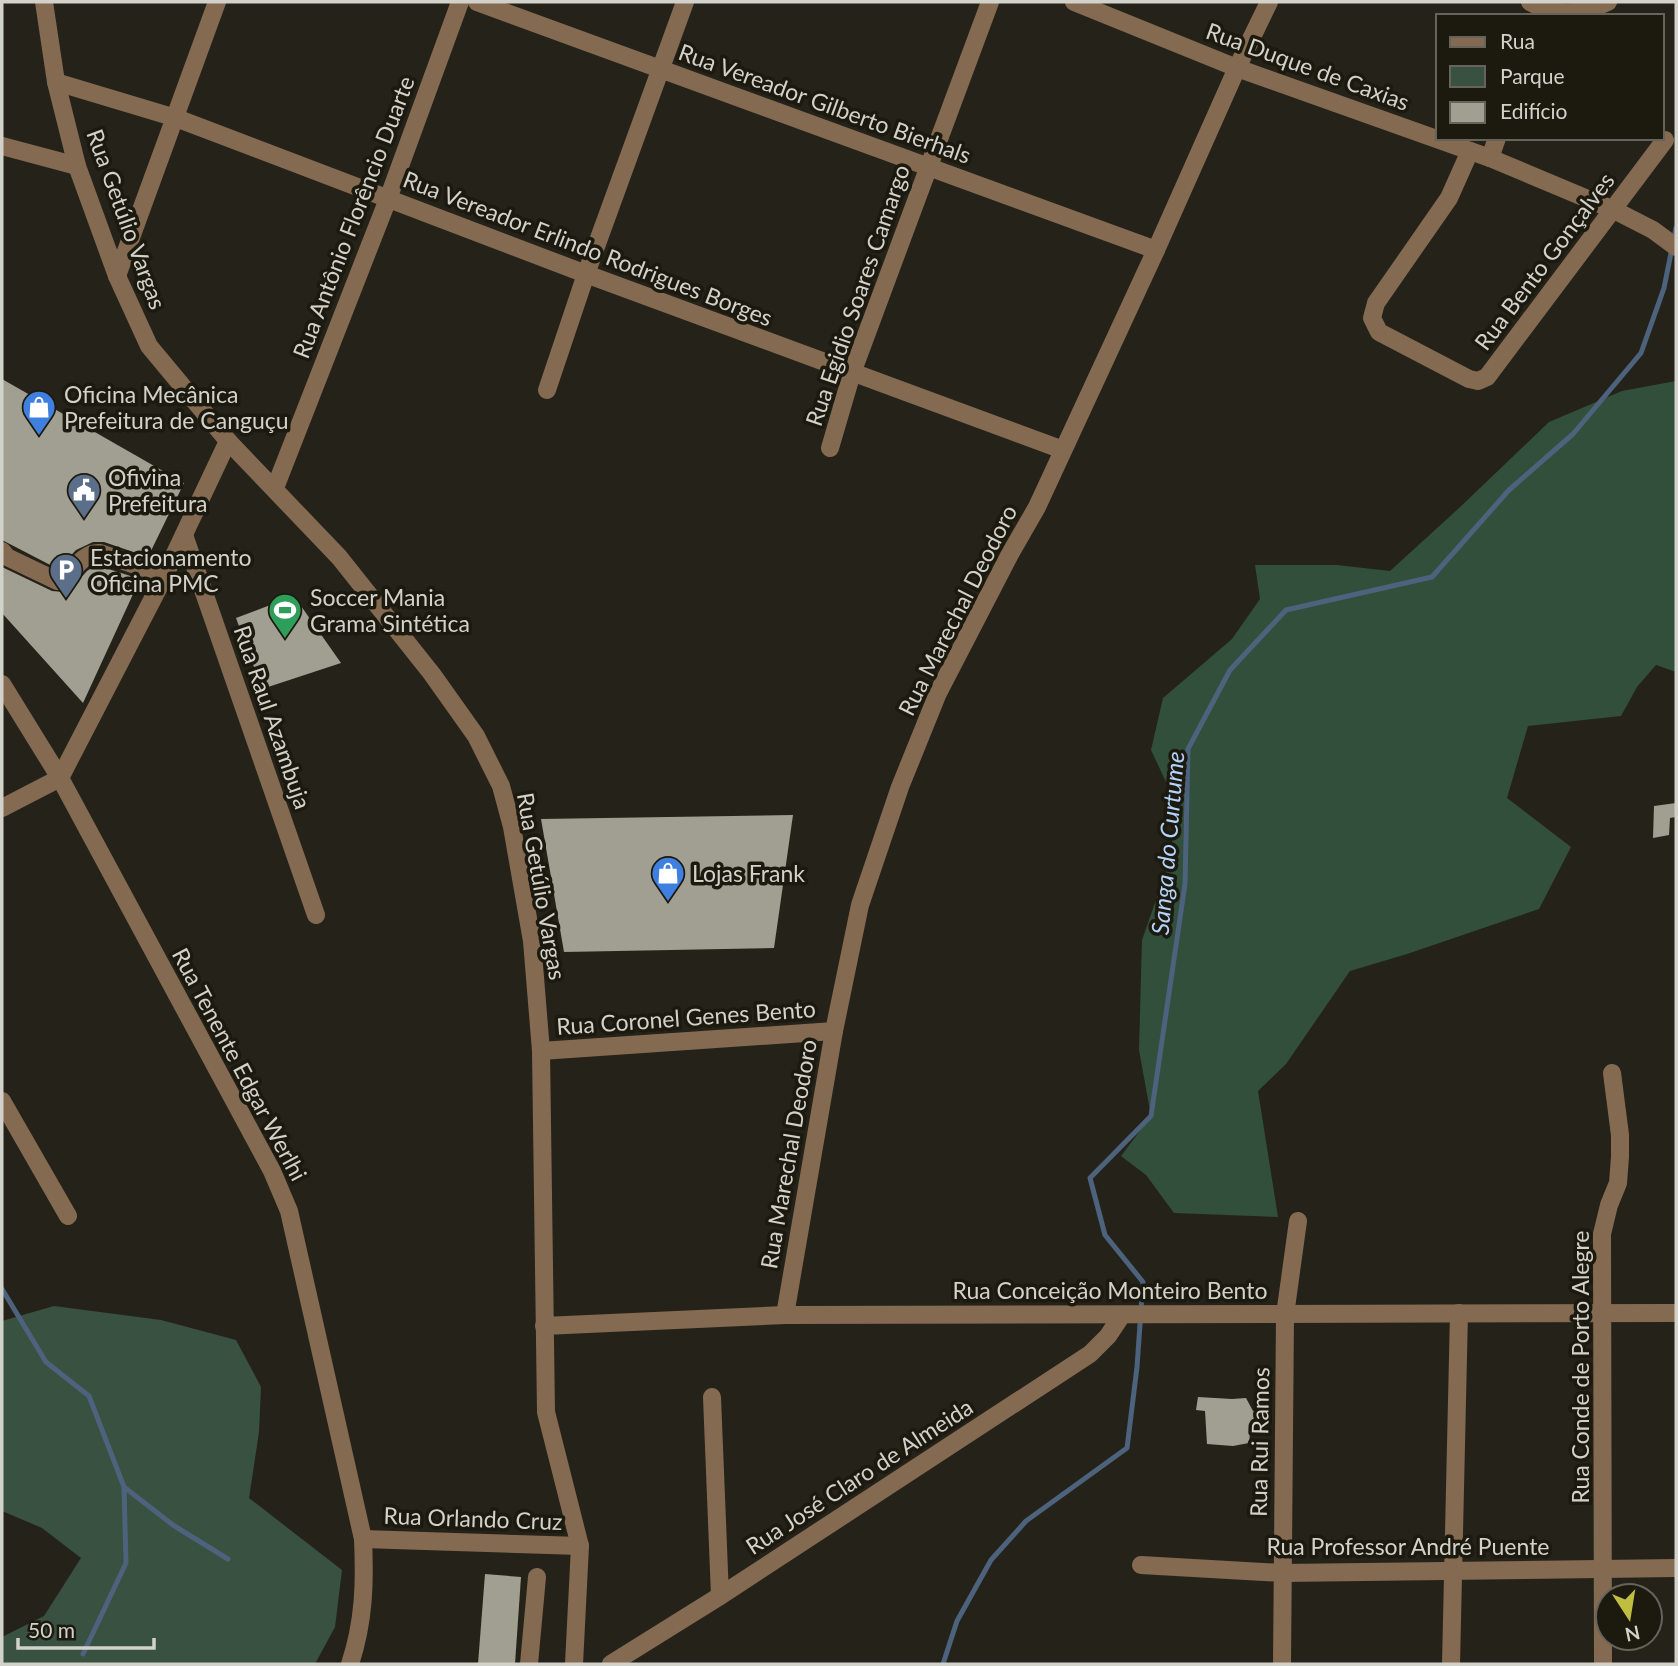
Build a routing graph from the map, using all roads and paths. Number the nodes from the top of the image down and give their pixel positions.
1 (44, 2) edge
2 (216, 2) edge
3 (460, 2) edge
4 (477, 2) edge
5 (685, 2) edge
6 (990, 2) edge
7 (1074, 2) edge
8 (1269, 2) edge
9 (1608, 2) edge
10 (1536, 8) edge
11 (660, 68) junction
12 (1237, 68) junction
13 (56, 82) junction
14 (176, 118) junction
15 (1436, 138) edge
16 (1442, 140) edge
17 (1496, 140) edge
18 (1665, 140) dead end
19 (2, 146) edge
20 (1470, 150) junction
21 (1490, 158) junction
22 (77, 166) junction
23 (928, 168) junction
24 (388, 199) junction
25 (1614, 210) junction
26 (1676, 247) edge
27 (1156, 250) junction
28 (586, 274) junction
29 (117, 276) junction
30 (852, 373) junction
31 (547, 390) dead end
32 (228, 441) junction
33 (830, 448) dead end
34 (1063, 450) junction
35 (275, 488) junction
36 (184, 535) junction
37 (2, 551) edge
38 (162, 581) junction
39 (2, 684) edge
40 (60, 778) junction
41 (2, 808) edge
42 (316, 915) dead end
43 (834, 1031) junction
44 (541, 1051) junction
45 (1612, 1073) dead end
46 (2, 1101) edge
47 (68, 1216) dead end
48 (1298, 1221) dead end
49 (1458, 1313) junction
50 (1602, 1313) junction
51 (1676, 1313) edge
52 (785, 1315) junction
53 (1126, 1315) junction
54 (1285, 1315) junction
55 (544, 1326) junction
56 (712, 1396) dead end
57 (363, 1539) junction
58 (580, 1546) junction
59 (1141, 1566) dead end
60 (1604, 1568) junction
61 (1676, 1568) edge
62 (1454, 1571) junction
63 (1282, 1573) junction
64 (537, 1577) dead end
65 (720, 1596) junction
66 (349, 1664) edge
67 (529, 1664) edge
68 (574, 1664) edge
69 (611, 1664) edge
70 (1282, 1664) edge
71 (1451, 1664) edge
72 (1603, 1664) edge

1 - 13 street, Rua Getúlio Vargas
2 - 14 street
3 - 24 street, Rua Antônio Florêncio Duarte
4 - 11 street, Rua Vereador Gilberto Bierhals
5 - 11 street
6 - 23 street, Rua Egidio Soares Camargo
7 - 12 street, Rua Duque de Caxias
8 - 12 street, Rua Marechal Deodoro
9 - 10 street
11 - 23 street, Rua Vereador Gilberto Bierhals
11 - 28 street
12 - 15 street, Rua Duque de Caxias
12 - 27 street, Rua Marechal Deodoro
13 - 14 street, Rua Vereador Erlindo Rodrigues Borges
13 - 22 street, Rua Getúlio Vargas
14 - 24 street, Rua Vereador Erlindo Rodrigues Borges
14 - 29 street
16 - 20 street, Rua Duque de Caxias
17 - 21 street
18 - 25 street, Rua Bento Gonçalves
19 - 22 street
20 - 21 street, Rua Duque de Caxias
20 - 25 street, Rua Bento Gonçalves
21 - 25 street, Rua Duque de Caxias
22 - 29 street, Rua Getúlio Vargas
23 - 27 street, Rua Vereador Gilberto Bierhals
23 - 30 street, Rua Egidio Soares Camargo
24 - 28 street, Rua Vereador Erlindo Rodrigues Borges
24 - 35 street, Rua Antônio Florêncio Duarte
25 - 26 street, Rua Duque de Caxias
27 - 34 street, Rua Marechal Deodoro
28 - 30 street, Rua Vereador Erlindo Rodrigues Borges
28 - 31 street
29 - 32 street, Rua Getúlio Vargas
30 - 33 street, Rua Egidio Soares Camargo
30 - 34 street, Rua Vereador Erlindo Rodrigues Borges
32 - 35 street, Rua Getúlio Vargas
32 - 36 street
34 - 43 street, Rua Marechal Deodoro
35 - 44 street, Rua Getúlio Vargas
36 - 38 street
36 - 42 street, Rua Raul Azambuja
37 - 38 street
38 - 40 street
39 - 40 street, Rua Tenente Edgar Werlhi
40 - 41 street
40 - 57 street, Rua Tenente Edgar Werlhi
43 - 44 street, Rua Coronel Genes Bento
43 - 52 street, Rua Marechal Deodoro
44 - 55 street, Rua Getúlio Vargas
45 - 50 street, Rua Conde de Porto Alegre
46 - 47 street
48 - 54 street, Rua Rui Ramos
49 - 50 street, Rua Conceição Monteiro Bento
49 - 54 street, Rua Conceição Monteiro Bento
49 - 62 street
50 - 51 street, Rua Conceição Monteiro Bento
50 - 60 street, Rua Conde de Porto Alegre
52 - 53 street, Rua Conceição Monteiro Bento
52 - 55 street, Rua Conceição Monteiro Bento
53 - 54 street, Rua Conceição Monteiro Bento
53 - 65 street, Rua José Claro de Almeida
54 - 63 street, Rua Rui Ramos
55 - 58 street, Rua Getúlio Vargas
56 - 65 street
57 - 58 street, Rua Orlando Cruz
57 - 66 street, Rua Tenente Edgar Werlhi
58 - 68 street, Rua Getúlio Vargas
59 - 63 street, Rua Professor André Puente
60 - 61 street, Rua Professor André Puente
60 - 62 street, Rua Professor André Puente
60 - 72 street, Rua Conde de Porto Alegre
62 - 63 street, Rua Professor André Puente
62 - 71 street
63 - 70 street, Rua Rui Ramos
64 - 67 street
65 - 69 street, Rua José Claro de Almeida

